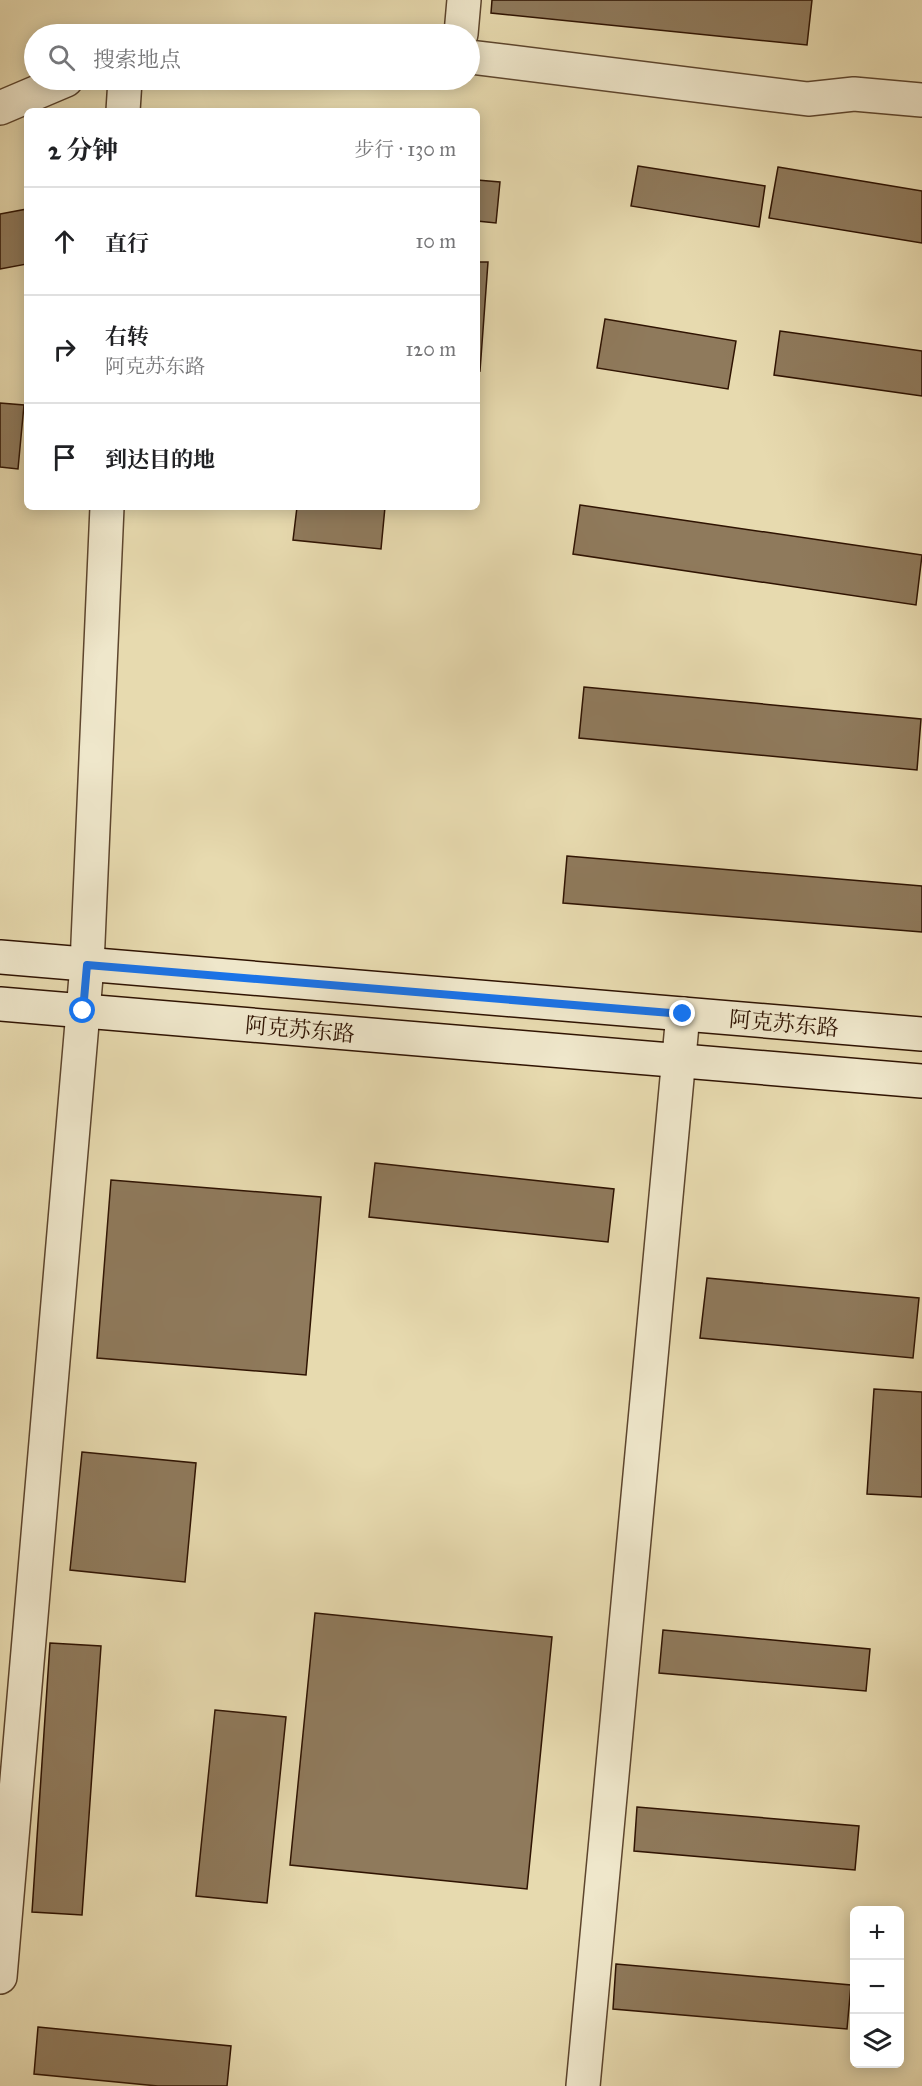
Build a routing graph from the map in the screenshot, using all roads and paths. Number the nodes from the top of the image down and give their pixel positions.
1 (464, 0) edge
2 (462, 24) edge
3 (480, 58) edge
4 (42, 90) edge
5 (124, 90) edge
6 (922, 100) edge
7 (0, 108) edge
8 (123, 108) edge
9 (107, 510) edge
10 (0, 957) edge
11 (87, 965) junction
12 (0, 1004) edge
13 (83, 1011) junction
14 (683, 1014) junction
15 (922, 1034) edge
16 (679, 1061) junction
17 (922, 1081) edge
18 (0, 1977) edge
19 (583, 2086) edge

1 - 2 street
3 - 6 street
4 - 7 street
5 - 8 street
9 - 11 street
10 - 11 street, 阿克苏东路
11 - 13 street
11 - 14 street, 阿克苏东路
12 - 13 street, 阿克苏东路
13 - 16 street, 阿克苏东路
13 - 18 street
14 - 15 street, 阿克苏东路
14 - 16 street
16 - 17 street, 阿克苏东路
16 - 19 street

